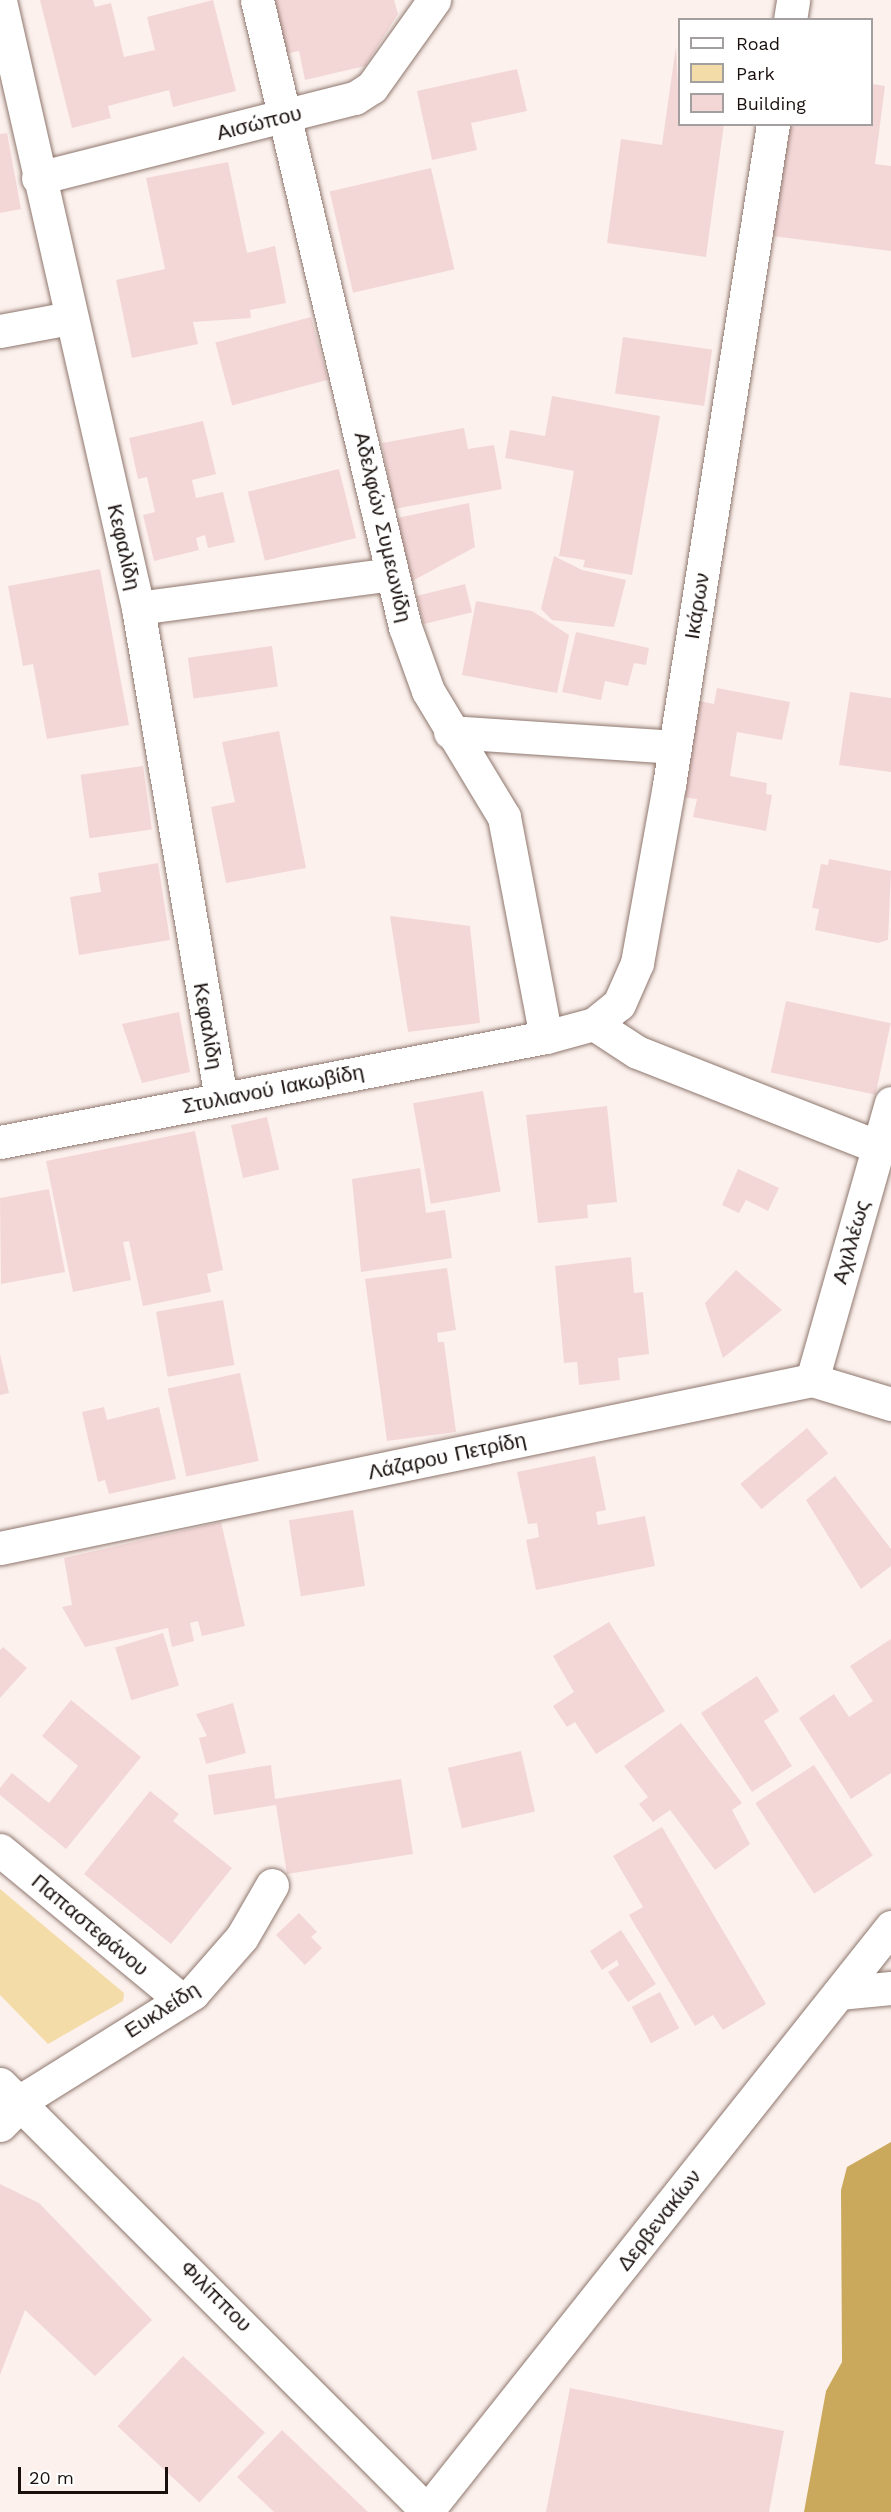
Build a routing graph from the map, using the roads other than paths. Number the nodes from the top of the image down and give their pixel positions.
1 (258, 0) edge
2 (434, 0) edge
3 (793, 0) edge
4 (0, 1) edge
5 (790, 18) edge
6 (287, 116) junction
7 (773, 126) edge
8 (38, 178) junction
9 (70, 318) junction
10 (0, 331) edge
11 (392, 574) junction
12 (138, 609) junction
13 (450, 732) junction
14 (674, 747) junction
15 (594, 1024) junction
16 (546, 1037) junction
17 (221, 1098) junction
18 (891, 1103) edge
19 (0, 1142) edge
20 (878, 1147) junction
21 (812, 1380) junction
22 (891, 1404) edge
23 (0, 1548) edge
24 (0, 1850) edge
25 (272, 1885) dead end
26 (891, 1927) edge
27 (891, 1988) edge
28 (839, 1993) junction
29 (181, 2000) junction
30 (6, 2104) edge
31 (428, 2512) edge

1 - 6 street, Αδελφών Συμεωνίδη
2 - 6 street, Αισώπου
3 - 5 street
4 - 8 street, Κεφαλίδη
6 - 8 street, Αισώπου
6 - 11 street, Αδελφών Συμεωνίδη
7 - 14 street, Ικάρων
8 - 9 street, Κεφαλίδη
9 - 10 street
9 - 12 street, Κεφαλίδη
11 - 12 street
11 - 13 street, Αδελφών Συμεωνίδη
12 - 17 street, Κεφαλίδη
13 - 14 street
13 - 16 street, Αδελφών Συμεωνίδη
14 - 15 street, Ικάρων
15 - 16 street, Ικάρων
15 - 20 street
16 - 17 street, Στυλιανού Ιακωβίδη
17 - 19 street, Στυλιανού Ιακωβίδη
18 - 20 street, Αχιλλέως
20 - 21 street, Αχιλλέως
21 - 22 street, Λάζαρου Πετρίδη
21 - 23 street, Λάζαρου Πετρίδη
24 - 29 street, Παπαστεφάνου
25 - 29 street, Ευκλείδη
26 - 28 street, Δερβενακίων
27 - 28 street
28 - 31 street, Δερβενακίων
29 - 30 street, Ευκλείδη
30 - 31 street, Φιλίππου

